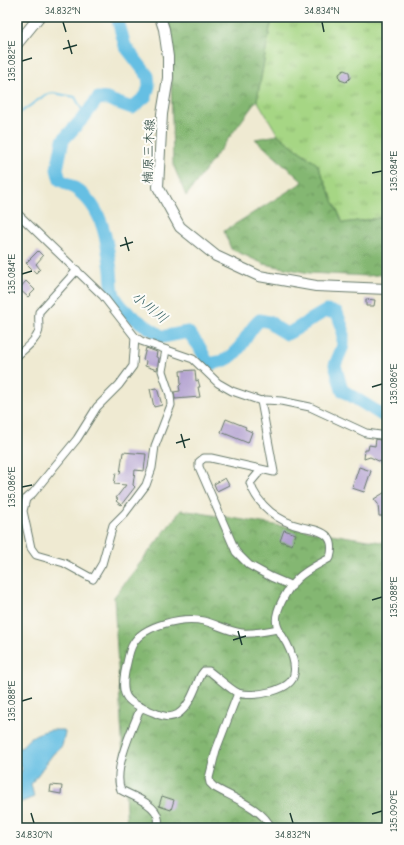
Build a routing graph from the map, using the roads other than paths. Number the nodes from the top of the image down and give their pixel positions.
1 (39, 17) edge
2 (160, 17) edge
3 (18, 41) edge
4 (17, 213) edge
5 (77, 270) junction
6 (387, 288) edge
7 (135, 337) junction
8 (166, 350) junction
9 (17, 356) edge
10 (261, 401) junction
11 (387, 436) edge
12 (261, 470) junction
13 (292, 586) junction
14 (278, 629) junction
15 (238, 693) junction
16 (141, 707) junction
17 (158, 828) edge
18 (271, 828) edge

1 - 3 main road
2 - 6 main road, 楠原三木線
4 - 5 street
5 - 7 street
5 - 9 street
7 - 8 street
7 - 8 street
8 - 10 street
10 - 11 street
10 - 12 street
12 - 13 street
12 - 13 street
13 - 14 street
14 - 15 street
14 - 16 street
15 - 16 street
15 - 18 street
16 - 17 street

